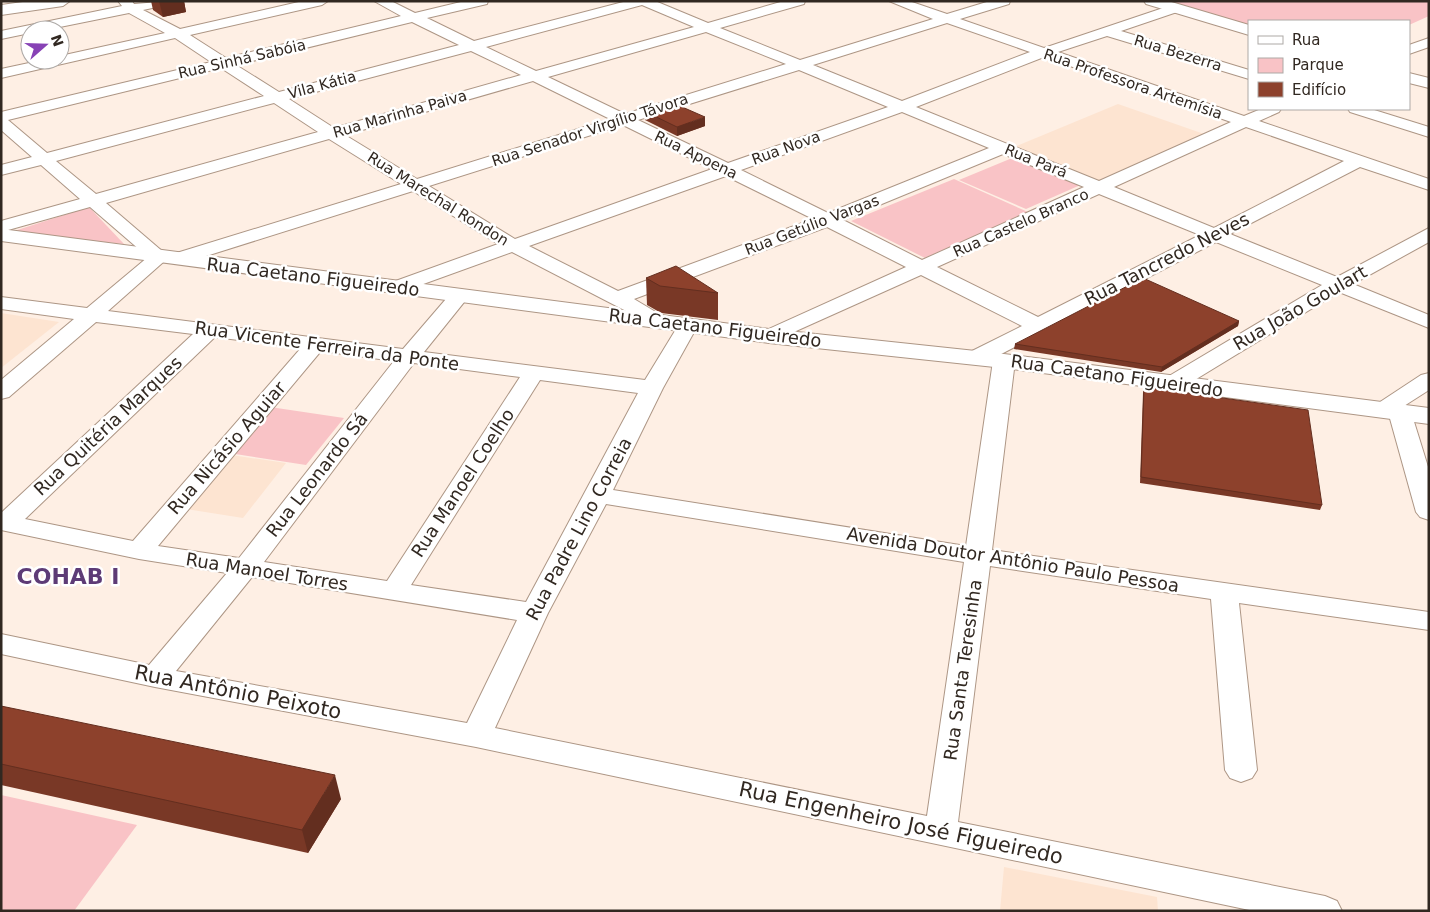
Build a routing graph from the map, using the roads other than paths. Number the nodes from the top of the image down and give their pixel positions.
1 (9, 1) edge
2 (63, 1) edge
3 (109, 1) edge
4 (166, 1) edge
5 (322, 1) edge
6 (380, 1) edge
7 (482, 1) edge
8 (643, 1) edge
9 (739, 1) edge
10 (799, 1) edge
11 (895, 1) edge
12 (1004, 1) edge
13 (1151, 1) edge
14 (1, 2) edge
15 (128, 5) edge
16 (1175, 8) junction
17 (1, 10) edge
18 (765, 11) junction
19 (1, 18) edge
20 (414, 18) junction
21 (945, 18) junction
22 (706, 28) junction
23 (1248, 30) edge
24 (1107, 31) junction
25 (178, 34) junction
26 (1, 35) edge
27 (1422, 43) edge
28 (473, 45) junction
29 (1410, 49) edge
30 (1042, 53) junction
31 (221, 64) junction
32 (798, 65) junction
33 (1, 74) edge
34 (1248, 75) edge
35 (535, 76) junction
36 (1410, 78) edge
37 (1429, 83) edge
38 (275, 97) junction
39 (899, 108) junction
40 (1271, 110) edge
41 (1359, 110) edge
42 (1, 117) edge
43 (623, 119) junction
44 (1, 122) edge
45 (1246, 123) junction
46 (1429, 132) edge
47 (331, 134) junction
48 (1004, 148) junction
49 (42, 159) junction
50 (1358, 161) junction
51 (726, 169) junction
52 (1, 170) edge
53 (416, 185) junction
54 (1429, 185) edge
55 (1102, 187) junction
56 (92, 202) junction
57 (828, 220) junction
58 (1, 227) edge
59 (1429, 234) edge
60 (1, 235) edge
61 (1216, 235) junction
62 (514, 246) junction
63 (168, 258) junction
64 (922, 266) junction
65 (1337, 285) junction
66 (397, 287) junction
67 (459, 296) junction
68 (618, 298) junction
69 (1, 304) edge
70 (92, 316) junction
71 (657, 320) junction
72 (1429, 322) edge
73 (688, 325) junction
74 (1037, 325) junction
75 (210, 330) junction
76 (769, 336) junction
77 (315, 345) junction
78 (409, 356) junction
79 (976, 358) junction
80 (1004, 361) junction
81 (533, 374) junction
82 (1429, 380) edge
83 (1172, 384) junction
84 (652, 388) junction
85 (1, 392) edge
86 (1392, 411) junction
87 (1429, 416) edge
88 (598, 495) junction
89 (1429, 512) edge
90 (4, 522) edge
91 (139, 551) junction
92 (978, 556) junction
93 (245, 569) junction
94 (1224, 591) junction
95 (393, 592) junction
96 (534, 613) junction
97 (1429, 621) edge
98 (1, 644) edge
99 (156, 677) junction
100 (476, 736) junction
101 (1241, 770) dead end
102 (941, 831) junction
103 (1325, 911) edge

1 - 14 main road
2 - 17 main road
3 - 19 street
4 - 15 street
5 - 25 street
6 - 20 street, Rua Apoena
7 - 20 street, Rua Sinhá Sabóia
8 - 22 street, Rua Pará
8 - 28 street, Vila Kátia
9 - 18 street
10 - 18 street, Rua Marinha Paiva
11 - 21 street, Rua Professora Artemísia
12 - 21 street, Rua Senador Virgílio Távora
13 - 16 main road
15 - 25 street, Rua Marechal Rondon
15 - 26 street
16 - 23 main road
16 - 24 street, Rua Nova
18 - 22 street, Rua Marinha Paiva
20 - 28 street, Rua Apoena
20 - 31 street, Rua Sinhá Sabóia
21 - 30 street, Rua Professora Artemísia
21 - 32 street, Rua Senador Virgílio Távora
22 - 32 street, Rua Pará
22 - 35 street, Rua Marinha Paiva
24 - 30 street, Rua Nova
24 - 34 street, Rua Bezerra
25 - 31 street, Rua Marechal Rondon
25 - 33 street
27 - 29 street
28 - 35 street, Rua Apoena
28 - 38 street, Vila Kátia
30 - 39 street, Rua Nova
30 - 45 street, Rua Professora Artemísia
31 - 38 street, Rua Marechal Rondon
31 - 42 street, Rua Sinhá Sabóia
32 - 39 street, Rua Pará
32 - 43 street, Rua Senador Virgílio Távora
35 - 43 street, Rua Apoena
35 - 47 street, Rua Marinha Paiva
36 - 37 main road
38 - 47 street, Rua Marechal Rondon
38 - 49 street, Vila Kátia
39 - 48 street, Rua Pará
39 - 51 street, Rua Nova
40 - 45 street, Rua Castelo Branco
41 - 46 street
43 - 51 street, Rua Apoena
43 - 53 street, Rua Senador Virgílio Távora
44 - 49 street
45 - 50 street, Rua Professora Artemísia
45 - 55 street, Rua Castelo Branco
47 - 53 street, Rua Marechal Rondon
47 - 56 street, Rua Marinha Paiva
48 - 55 street, Rua Pará
48 - 57 street, Rua Getúlio Vargas
49 - 52 street, Vila Kátia
49 - 56 street
50 - 54 street, Rua Professora Artemísia
50 - 61 street, Rua Tancredo Neves
51 - 57 street, Rua Apoena
51 - 62 street, Rua Nova
53 - 62 street, Rua Marechal Rondon
53 - 63 street, Rua Senador Virgílio Távora
55 - 61 street, Rua Pará
55 - 64 street, Rua Castelo Branco
56 - 58 street, Rua Marinha Paiva
56 - 63 street
57 - 64 street, Rua Apoena
57 - 68 street, Rua Getúlio Vargas
59 - 65 street, Rua João Goulart
60 - 63 main road, Rua Caetano Figueiredo
61 - 65 street, Rua Pará
61 - 74 street, Rua Tancredo Neves
62 - 66 street, Rua Nova
62 - 68 street, Rua Marechal Rondon
63 - 66 main road, Rua Caetano Figueiredo
63 - 70 street
64 - 74 street, Rua Apoena
64 - 76 street, Rua Castelo Branco
65 - 72 street, Rua Pará
65 - 83 street, Rua João Goulart
66 - 67 main road, Rua Caetano Figueiredo
67 - 71 main road, Rua Caetano Figueiredo
67 - 78 street, Rua Leonardo Sá
68 - 71 street, Rua Marechal Rondon
69 - 70 street, Rua Vicente Ferreira da Ponte
70 - 75 street, Rua Vicente Ferreira da Ponte
70 - 85 street
71 - 73 main road, Rua Caetano Figueiredo
73 - 76 main road, Rua Caetano Figueiredo
73 - 84 street, Rua Padre Lino Correia
74 - 79 street, Rua Tancredo Neves
75 - 77 street, Rua Vicente Ferreira da Ponte
75 - 90 street, Rua Quitéria Marques
76 - 79 main road, Rua Caetano Figueiredo
77 - 78 street, Rua Vicente Ferreira da Ponte
77 - 91 street, Rua Nicásio Aguiar
78 - 81 street, Rua Vicente Ferreira da Ponte
78 - 93 street, Rua Leonardo Sá
79 - 80 main road, Rua Caetano Figueiredo
80 - 83 main road, Rua Caetano Figueiredo
80 - 92 street, Rua Santa Teresinha
81 - 84 street, Rua Vicente Ferreira da Ponte
81 - 95 street, Rua Manoel Coelho
82 - 86 street
83 - 86 main road, Rua Caetano Figueiredo
84 - 88 street, Rua Padre Lino Correia
86 - 87 main road, Rua Caetano Figueiredo
86 - 89 street
88 - 92 street, Avenida Doutor Antônio Paulo Pessoa
88 - 96 street, Rua Padre Lino Correia
90 - 91 street, Rua Manoel Torres
91 - 93 street, Rua Manoel Torres
92 - 94 street, Avenida Doutor Antônio Paulo Pessoa
92 - 102 street, Rua Santa Teresinha
93 - 95 street, Rua Manoel Torres
93 - 99 street, Rua Leonardo Sá
94 - 97 street, Avenida Doutor Antônio Paulo Pessoa
94 - 101 street
95 - 96 street, Rua Manoel Torres
96 - 100 street, Rua Padre Lino Correia
98 - 99 street, Rua Antônio Peixoto
99 - 100 street, Rua Antônio Peixoto
100 - 102 street, Rua Engenheiro José Figueiredo
102 - 103 street, Rua Engenheiro José Figueiredo

